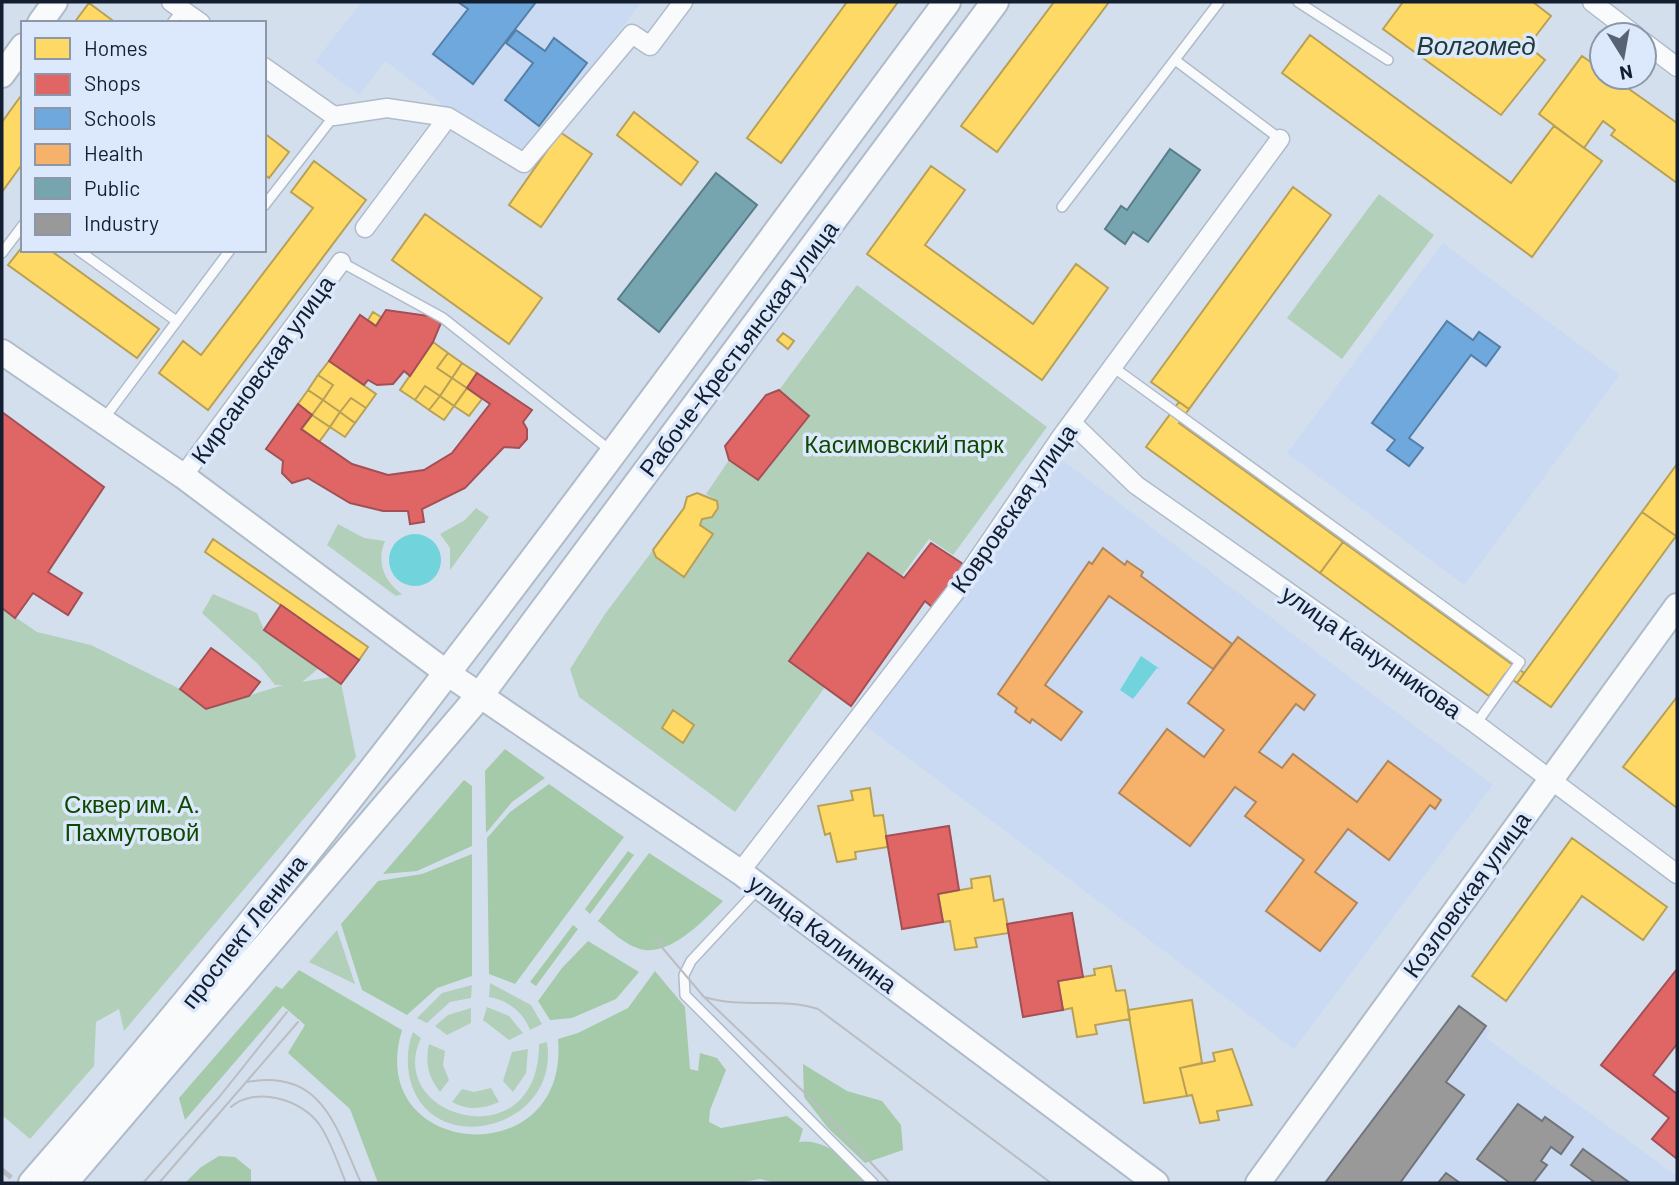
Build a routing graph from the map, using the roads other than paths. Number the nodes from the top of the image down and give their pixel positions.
1 (55, 2) edge
2 (683, 2) edge
3 (947, 2) edge
4 (995, 2) edge
5 (1219, 2) edge
6 (1298, 2) edge
7 (1592, 2) edge
8 (175, 11) edge
9 (41, 21) edge
10 (197, 21) edge
11 (1617, 21) edge
12 (21, 49) edge
13 (1658, 53) edge
14 (1175, 60) junction
15 (1388, 60) dead end
16 (1677, 67) edge
17 (266, 68) edge
18 (2, 75) edge
19 (334, 116) junction
20 (448, 117) junction
21 (1280, 139) joint
22 (266, 203) edge
23 (1062, 207) dead end
24 (21, 228) edge
25 (365, 228) dead end
26 (81, 252) edge
27 (228, 252) edge
28 (2, 253) edge
29 (341, 262) joint
30 (175, 320) junction
31 (2, 352) edge
32 (1113, 367) junction
33 (103, 421) junction
34 (1072, 423) junction
35 (612, 452) junction
36 (183, 476) junction
37 (1677, 606) edge
38 (447, 673) junction
39 (481, 694) junction
40 (1476, 724) junction
41 (1549, 778) junction
42 (740, 872) junction
43 (1677, 874) edge
44 (761, 887) junction
45 (156, 1059) junction
46 (32, 1183) edge
47 (64, 1183) edge
48 (873, 1183) edge
49 (1156, 1183) edge
50 (1258, 1183) edge

1 - 9 street
2 - 20 street
3 - 35 main road, Рабоче-Крестьянская улица
4 - 39 main road, Рабоче-Крестьянская улица
5 - 14 lane
6 - 15 lane
7 - 11 street
8 - 10 street
12 - 18 street
13 - 16 street
14 - 21 lane
14 - 23 lane
17 - 19 street
19 - 20 street
19 - 22 lane
20 - 25 street
21 - 32 street, Ковровская улица
24 - 28 lane
26 - 30 lane
27 - 30 lane
29 - 35 lane
29 - 36 street, Кирсановская улица
30 - 33 lane
31 - 33 street, улица Калинина
32 - 34 street, Ковровская улица
32 - 40 lane
33 - 36 street, улица Калинина
34 - 40 street, улица Канунникова
34 - 42 street, Ковровская улица
35 - 38 main road, Рабоче-Крестьянская улица
36 - 38 street, улица Калинина
37 - 41 street, Козловская улица
38 - 39 street, улица Калинина
38 - 45 main road, проспект Ленина
39 - 42 street, улица Калинина
39 - 45 main road, проспект Ленина
40 - 41 street, улица Канунникова
41 - 43 street, улица Канунникова
41 - 50 street, Козловская улица
42 - 44 street, улица Калинина
44 - 48 lane
44 - 49 street, улица Калинина
45 - 46 main road, проспект Ленина
45 - 47 main road, проспект Ленина

